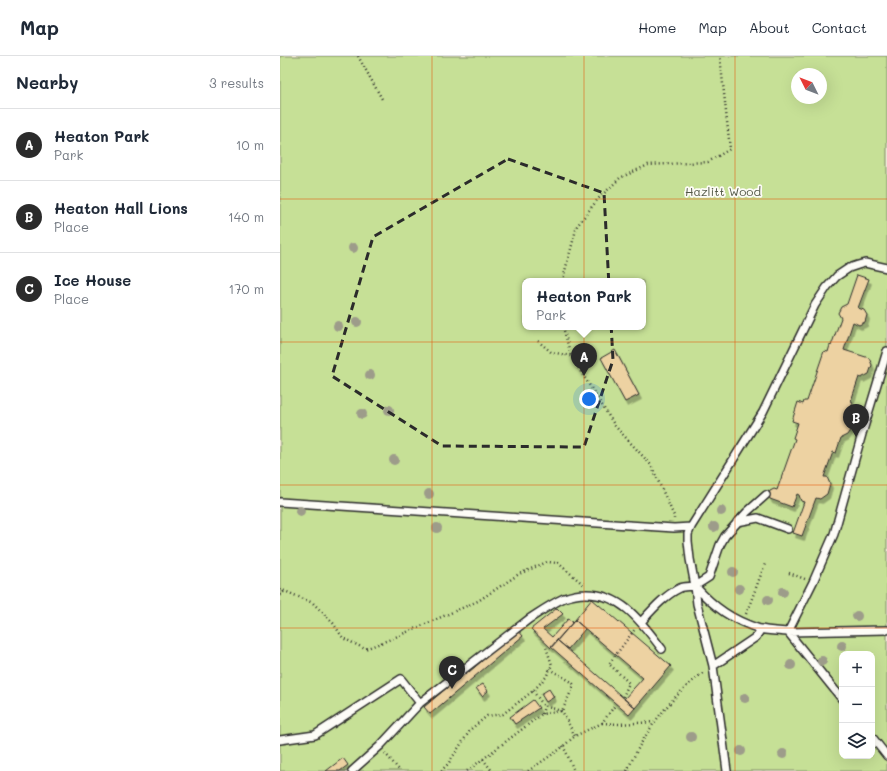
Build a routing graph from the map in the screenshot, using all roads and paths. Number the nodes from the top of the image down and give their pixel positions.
1 (358, 56) edge
2 (720, 56) edge
3 (382, 99) dead end
4 (887, 268) edge
5 (564, 278) edge
6 (564, 330) edge
7 (538, 341) dead end
8 (887, 351) edge
9 (571, 356) junction
10 (766, 495) dead end
11 (280, 502) edge
12 (737, 522) junction
13 (691, 527) junction
14 (674, 528) junction
15 (788, 529) dead end
16 (765, 564) dead end
17 (789, 573) dead end
18 (798, 576) dead end
19 (696, 586) junction
20 (280, 589) edge
21 (285, 591) junction
22 (594, 594) junction
23 (280, 595) edge
24 (747, 613) dead end
25 (641, 622) junction
26 (761, 629) junction
27 (887, 630) edge
28 (788, 632) junction
29 (546, 647) dead end
30 (662, 649) dead end
31 (712, 666) junction
32 (550, 669) junction
33 (533, 691) junction
34 (839, 695) edge
35 (623, 697) dead end
36 (420, 703) junction
37 (616, 704) dead end
38 (544, 706) junction
39 (562, 711) junction
40 (542, 714) junction
41 (654, 722) junction
42 (602, 723) junction
43 (574, 736) junction
44 (280, 740) edge
45 (875, 741) edge
46 (380, 746) junction
47 (563, 746) junction
48 (887, 756) edge
49 (483, 759) junction
50 (352, 771) edge
51 (400, 771) edge
52 (441, 771) edge
53 (467, 771) edge
54 (492, 771) edge
55 (528, 771) edge
56 (574, 771) edge
57 (627, 771) edge
58 (727, 771) edge

1 - 3 path
2 - 5 path
4 - 13 lane
6 - 9 path
7 - 9 path
8 - 28 lane
9 - 14 path
10 - 12 lane
11 - 14 lane
12 - 15 lane
12 - 19 lane
13 - 14 lane
13 - 19 lane
16 - 24 path
17 - 18 path
19 - 25 lane
19 - 26 lane
19 - 31 lane
20 - 21 path
21 - 22 path
21 - 23 path
22 - 25 lane
22 - 36 lane
25 - 30 lane
25 - 35 path
26 - 28 lane
26 - 31 lane
27 - 28 lane
28 - 34 lane
29 - 32 path
31 - 41 path
31 - 58 lane
32 - 33 path
32 - 39 path
33 - 38 path
33 - 52 path
36 - 44 lane
36 - 46 lane
37 - 42 path
38 - 39 path
38 - 40 path
39 - 40 path
39 - 43 path
40 - 49 path
41 - 42 path
41 - 57 path
42 - 43 path
43 - 47 path
45 - 48 lane
46 - 50 lane
46 - 51 path
47 - 55 path
47 - 56 path
49 - 53 path
49 - 54 path

